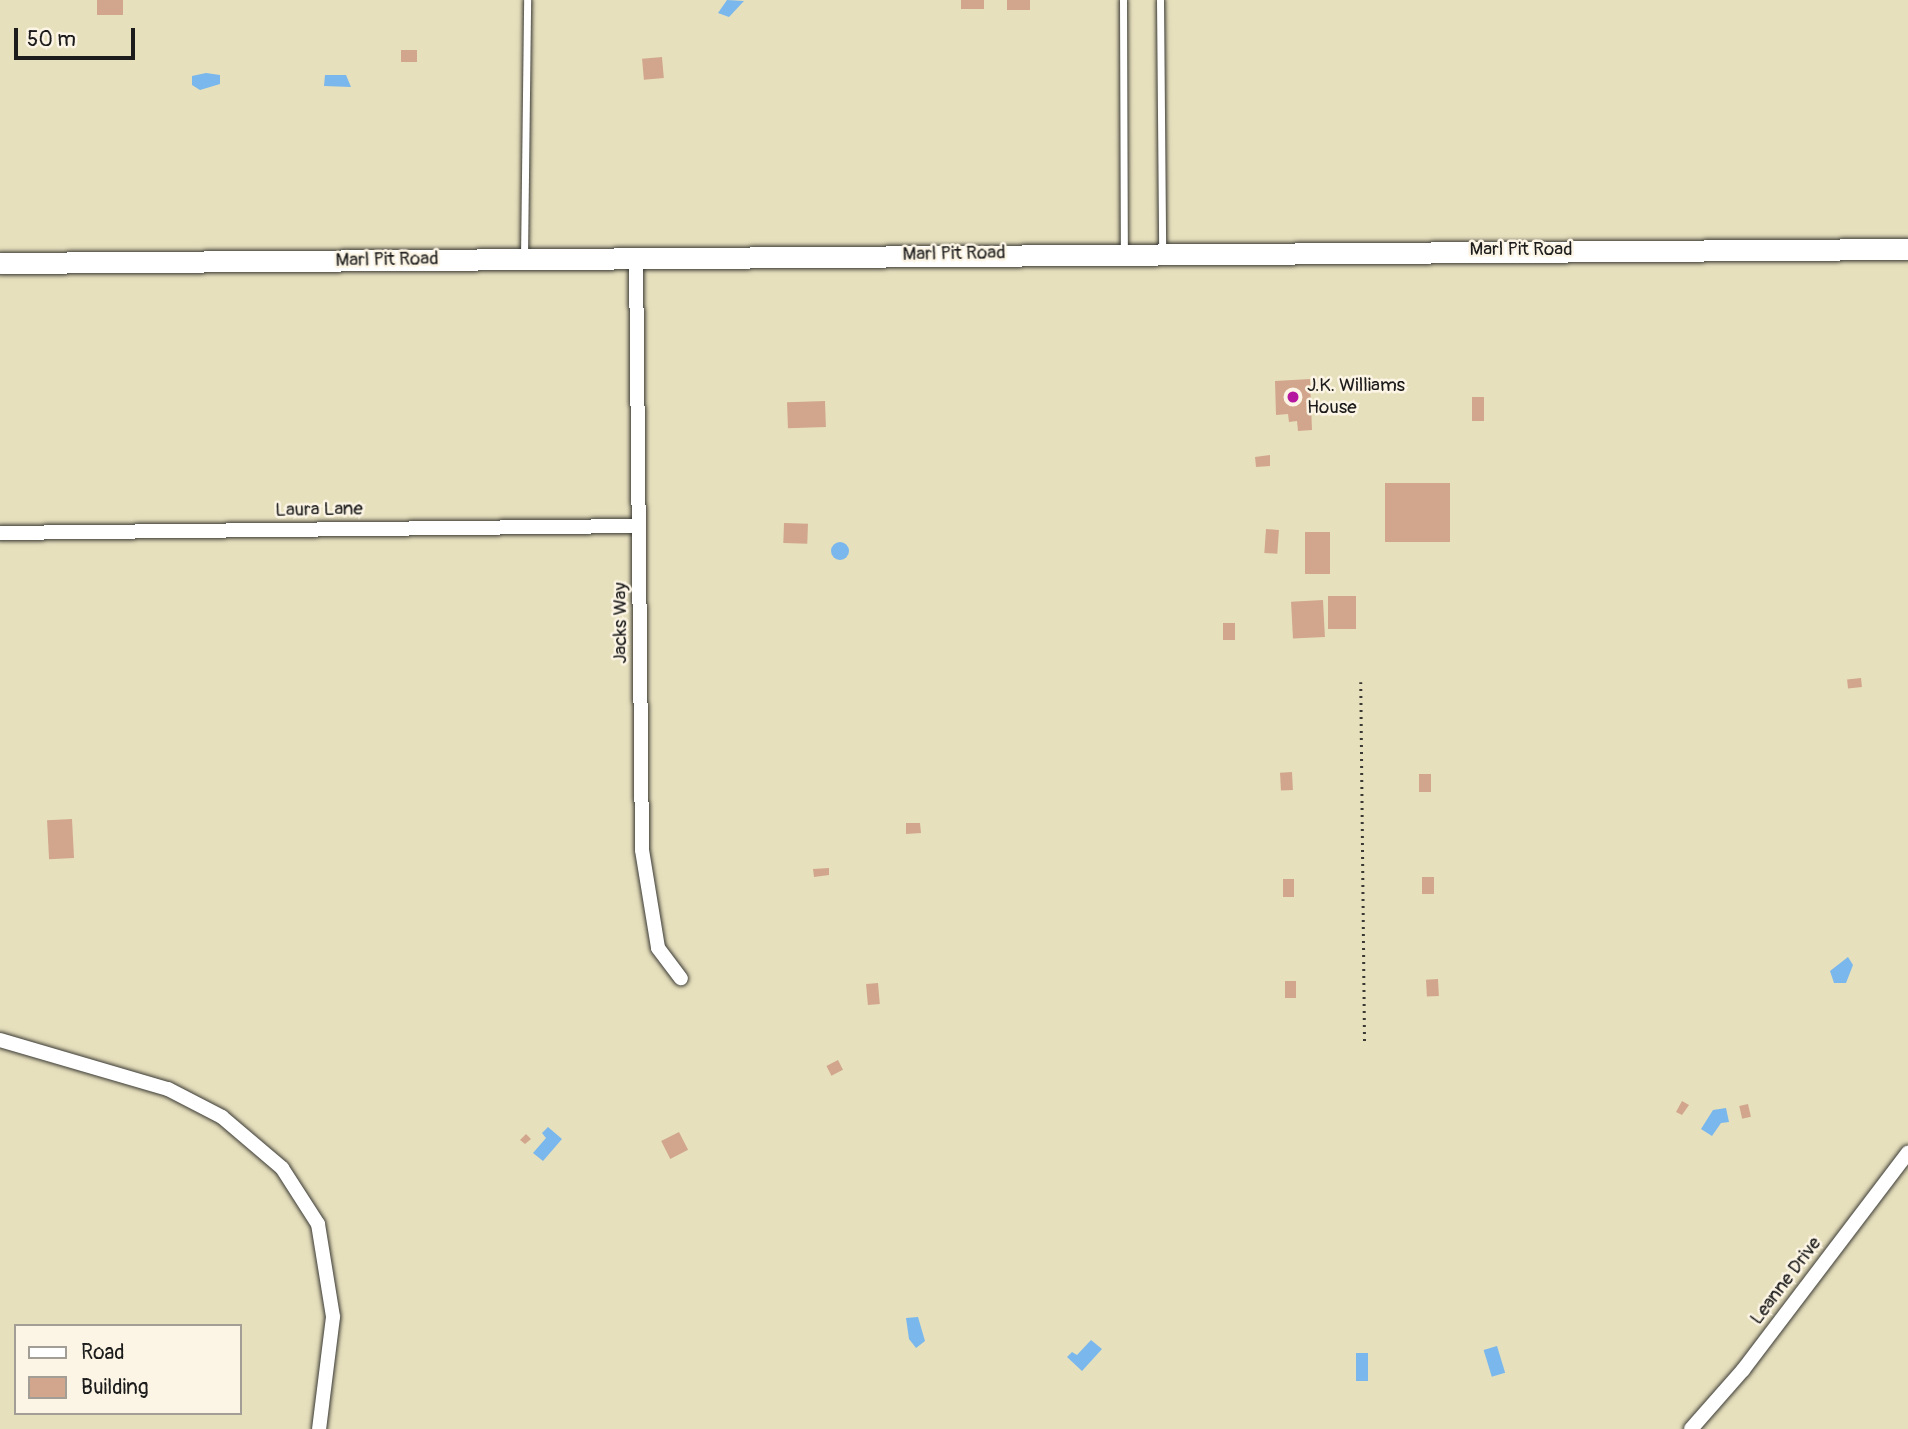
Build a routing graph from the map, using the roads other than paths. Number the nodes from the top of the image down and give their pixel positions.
1 (527, 0) edge
2 (1123, 0) edge
3 (1160, 0) edge
4 (1908, 249) edge
5 (1163, 252) junction
6 (1124, 253) junction
7 (636, 257) junction
8 (524, 258) junction
9 (0, 263) edge
10 (639, 526) junction
11 (0, 533) edge
12 (681, 978) dead end
13 (0, 1040) edge
14 (1908, 1153) edge
15 (319, 1429) edge
16 (1691, 1429) edge

1 - 8 lane
2 - 6 lane
3 - 5 lane
4 - 5 street, Marl Pit Road
5 - 6 street, Marl Pit Road
6 - 7 street, Marl Pit Road
7 - 8 street, Marl Pit Road
7 - 10 street, Jacks Way
8 - 9 street, Marl Pit Road
10 - 11 street, Laura Lane
10 - 12 street, Jacks Way
13 - 15 street
14 - 16 street, Leanne Drive

